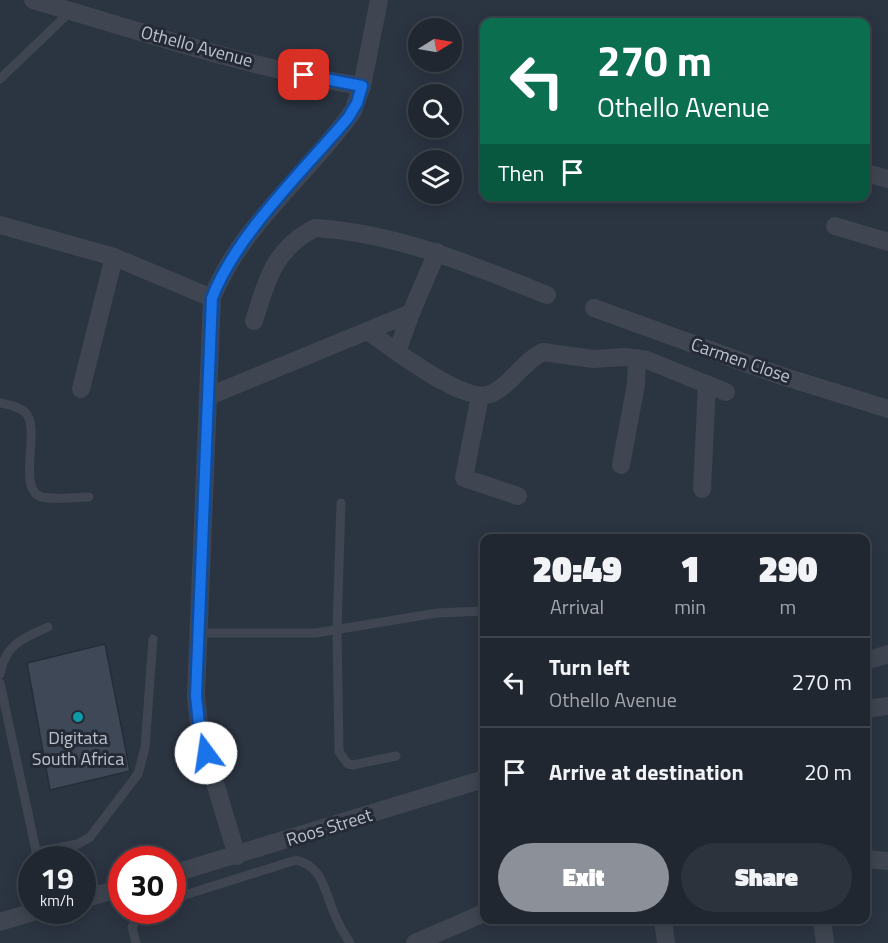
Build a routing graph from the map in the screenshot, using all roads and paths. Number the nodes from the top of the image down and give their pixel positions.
1 (33, 0) edge
2 (379, 0) edge
3 (71, 11) junction
4 (0, 79) edge
5 (362, 86) junction
6 (870, 174) edge
7 (888, 179) edge
8 (0, 225) edge
9 (835, 226) dead end
10 (888, 242) edge
11 (438, 252) junction
12 (114, 257) junction
13 (546, 295) dead end
14 (212, 298) junction
15 (594, 308) dead end
16 (411, 313) junction
17 (254, 321) dead end
18 (368, 331) junction
19 (397, 352) junction
20 (637, 358) junction
21 (706, 384) junction
22 (81, 389) dead end
23 (726, 392) dead end
24 (209, 396) junction
25 (480, 396) junction
26 (0, 403) edge
27 (888, 409) edge
28 (621, 465) dead end
29 (702, 489) dead end
30 (518, 496) dead end
31 (89, 497) dead end
32 (341, 503) dead end
33 (480, 611) edge
34 (48, 627) dead end
35 (337, 630) junction
36 (199, 633) junction
37 (153, 639) dead end
38 (888, 654) edge
39 (870, 660) edge
40 (0, 674) edge
41 (0, 683) edge
42 (888, 706) edge
43 (870, 708) edge
44 (396, 756) dead end
45 (480, 780) edge
46 (35, 846) edge
47 (71, 846) edge
48 (237, 856) junction
49 (870, 859) edge
50 (888, 861) edge
51 (186, 870) edge
52 (186, 895) edge
53 (480, 915) edge
54 (18, 917) edge
55 (0, 922) edge
56 (134, 924) edge
57 (664, 924) edge
58 (823, 924) edge
59 (136, 943) edge
60 (350, 943) edge
61 (415, 943) edge
62 (666, 943) edge
63 (825, 943) edge

1 - 3 street, Othello Avenue
2 - 5 street
3 - 4 lane
3 - 5 street, Othello Avenue
5 - 14 street
6 - 7 street
8 - 12 street
9 - 10 street
11 - 13 street
11 - 16 street
11 - 17 street
12 - 14 street
12 - 22 street
14 - 24 street
15 - 27 street, Carmen Close
16 - 18 street
16 - 19 street
18 - 19 street
18 - 24 street
19 - 25 street
20 - 21 street
20 - 25 street
20 - 28 street
21 - 23 street
21 - 29 street
24 - 36 street
25 - 30 street
26 - 31 lane
32 - 35 lane
33 - 35 lane
34 - 40 lane
35 - 36 lane
35 - 44 lane
36 - 48 street
37 - 47 lane
38 - 39 street
41 - 46 lane
42 - 43 street
45 - 48 street, Roos Street
48 - 51 street, Roos Street
49 - 50 street
52 - 60 lane
53 - 61 street
54 - 55 street
56 - 59 lane
57 - 62 street
58 - 63 street

